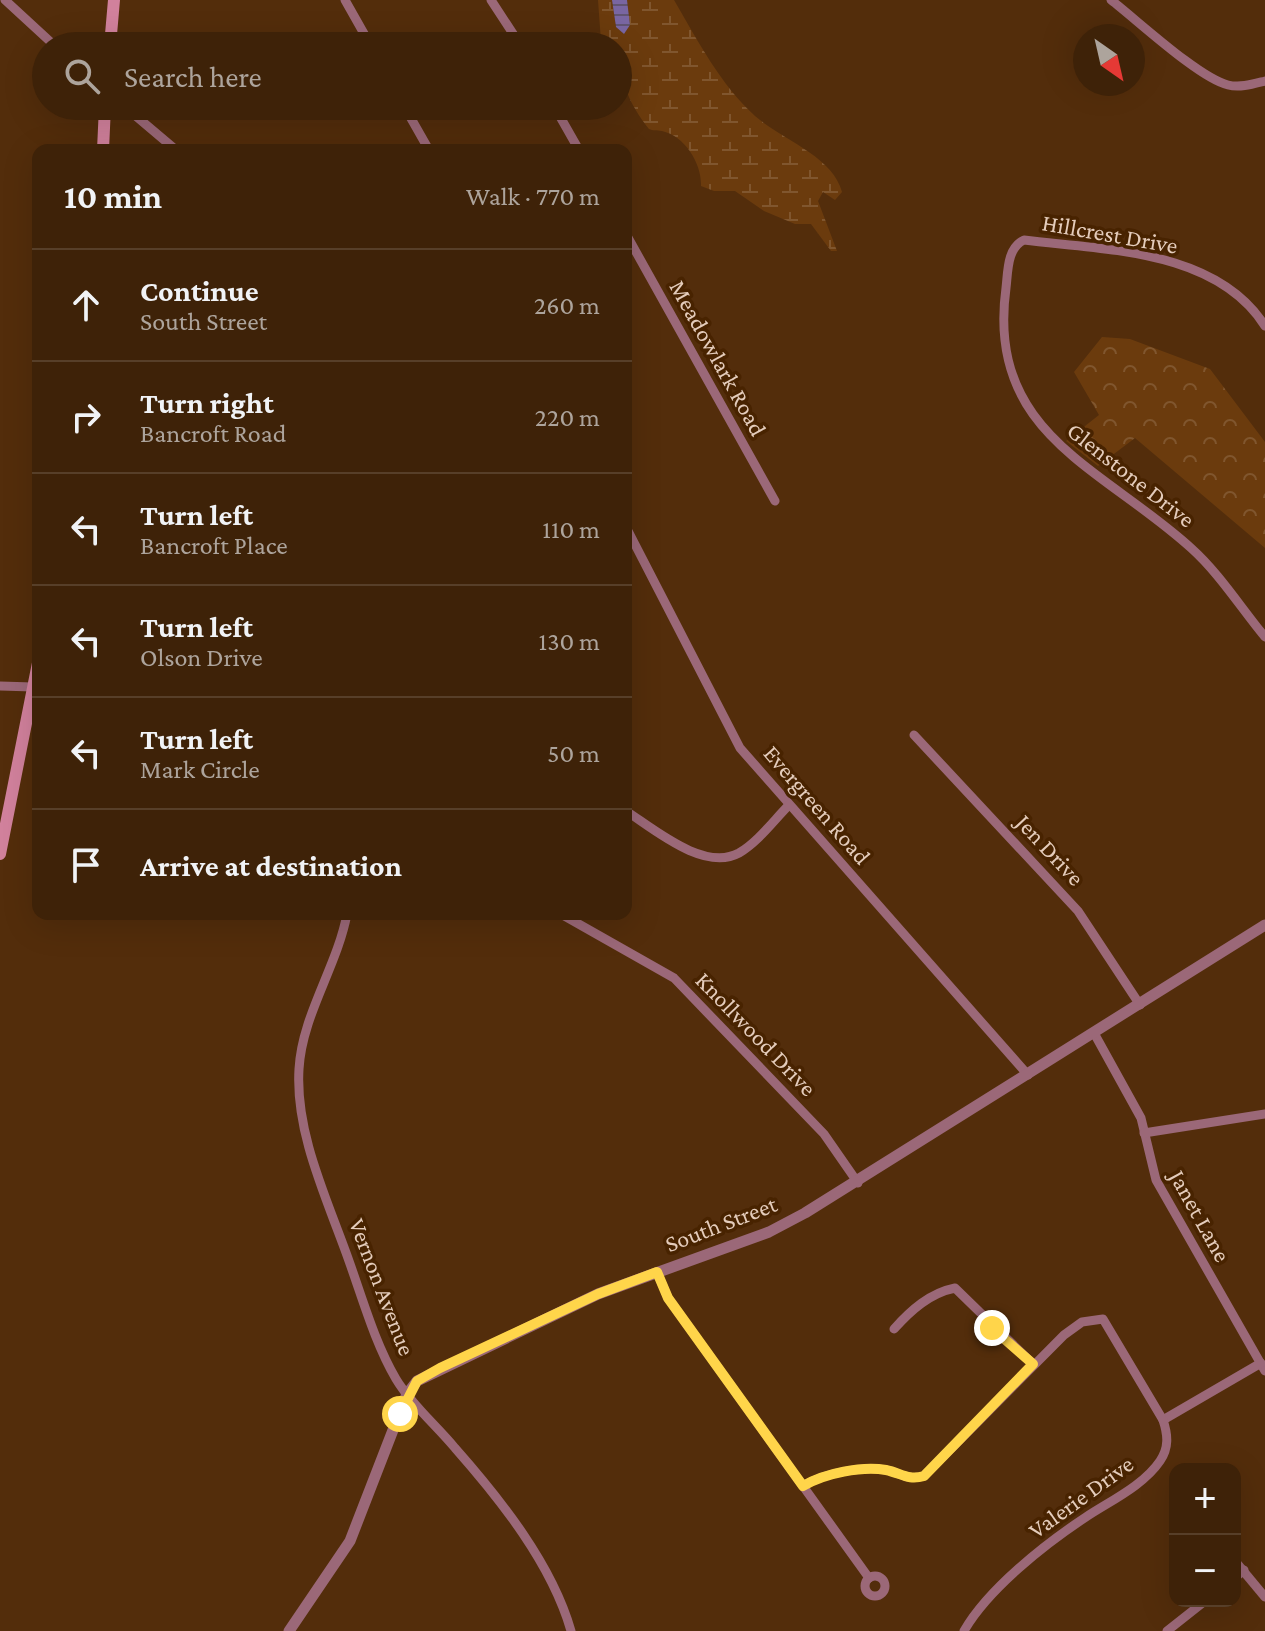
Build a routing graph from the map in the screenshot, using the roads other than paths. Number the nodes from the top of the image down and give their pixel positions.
1 (5, 0) edge
2 (114, 0) edge
3 (345, 0) edge
4 (491, 0) edge
5 (1111, 0) edge
6 (40, 32) edge
7 (111, 32) edge
8 (363, 32) edge
9 (512, 32) edge
10 (1265, 81) edge
11 (104, 120) edge
12 (141, 120) edge
13 (412, 120) edge
14 (562, 120) edge
15 (103, 144) edge
16 (169, 144) edge
17 (426, 144) edge
18 (576, 144) edge
19 (1024, 240) joint
20 (632, 245) edge
21 (1265, 326) edge
22 (775, 501) dead end
23 (632, 539) edge
24 (1265, 637) edge
25 (0, 686) edge
26 (32, 687) edge
27 (32, 692) edge
28 (914, 735) dead end
29 (789, 805) junction
30 (632, 815) edge
31 (0, 854) edge
32 (346, 920) edge
33 (572, 920) edge
34 (1265, 925) edge
35 (1140, 1005) junction
36 (1094, 1033) junction
37 (1028, 1075) junction
38 (1265, 1114) edge
39 (1144, 1133) junction
40 (858, 1183) junction
41 (657, 1272) junction
42 (894, 1329) dead end
43 (1033, 1364) junction
44 (1263, 1367) edge
45 (407, 1394) junction
46 (1163, 1420) junction
47 (803, 1486) junction
48 (1241, 1567) edge
49 (1244, 1570) junction
50 (1241, 1573) edge
51 (869, 1578) dead end
52 (1265, 1597) edge
53 (1197, 1607) edge
54 (289, 1631) edge
55 (571, 1631) edge
56 (964, 1631) edge
57 (1167, 1631) edge

1 - 6 street
2 - 7 main road
3 - 8 street
4 - 9 street
5 - 10 street
11 - 15 main road
12 - 16 street
13 - 17 street
14 - 18 street
19 - 21 street, Hillcrest Drive
19 - 24 street, Glenstone Drive
20 - 22 street, Meadowlark Road
23 - 29 street, Evergreen Road
25 - 26 street
27 - 31 main road
28 - 35 street, Jen Drive
29 - 30 street
29 - 37 street, Evergreen Road
32 - 45 street, Vernon Avenue
33 - 40 street, Knollwood Drive
34 - 35 street, South Street
35 - 36 street, South Street
36 - 37 street, South Street
36 - 39 street, Janet Lane
37 - 40 street, South Street
38 - 39 street
39 - 44 street, Janet Lane
40 - 41 street, South Street
41 - 45 street, South Street
41 - 47 street
42 - 43 street
43 - 46 street
43 - 47 street
44 - 46 street
45 - 54 street, South Street
45 - 55 street, Vernon Avenue
46 - 56 street, Valerie Drive
47 - 51 street
48 - 49 street
49 - 50 street
49 - 52 street
53 - 57 street

